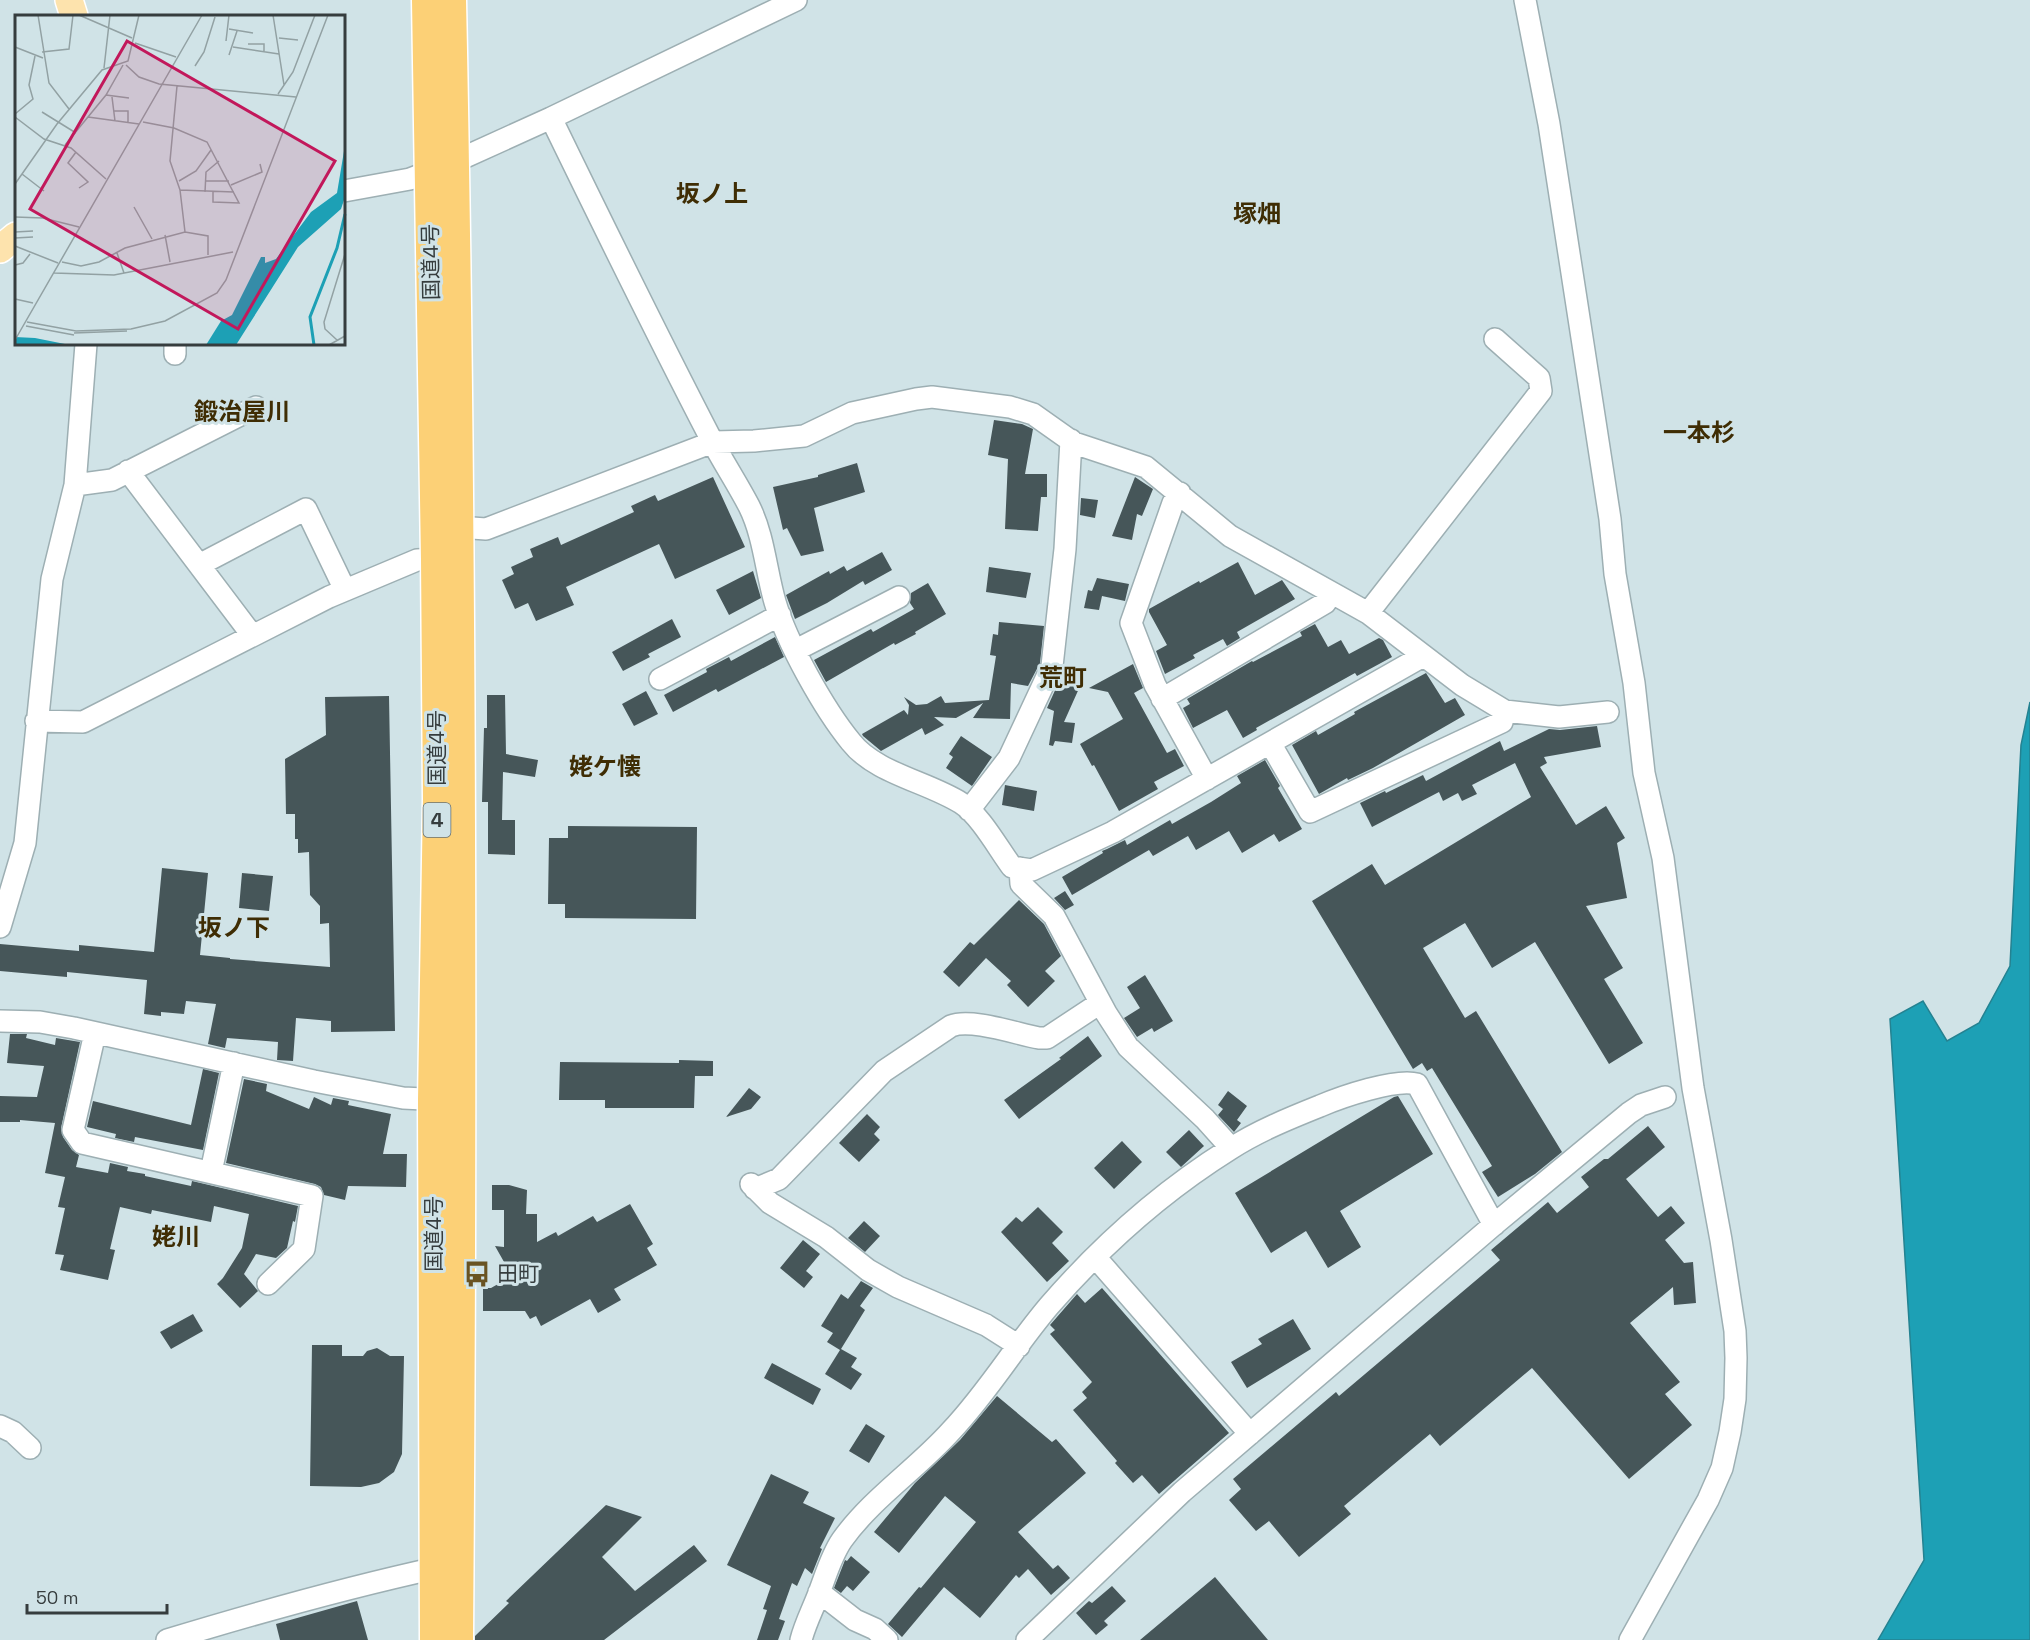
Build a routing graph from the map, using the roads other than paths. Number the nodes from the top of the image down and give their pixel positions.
1 (69, 0) edge
2 (427, 0) edge
3 (451, 0) edge
4 (796, 0) edge
5 (1525, 0) edge
6 (74, 15) edge
7 (551, 118) junction
8 (442, 167) junction
9 (345, 191) edge
10 (15, 237) edge
11 (0, 249) edge
12 (1495, 339) dead end
13 (86, 345) edge
14 (256, 407) dead end
15 (1071, 440) junction
16 (712, 442) junction
17 (128, 471) junction
18 (75, 485) junction
19 (1180, 493) junction
20 (458, 527) junction
21 (436, 559) junction
22 (199, 565) junction
23 (345, 590) junction
24 (1332, 593) junction
25 (899, 597) dead end
26 (1368, 613) junction
27 (780, 615) junction
28 (252, 635) junction
29 (796, 650) junction
30 (1423, 656) junction
31 (660, 679) dead end
32 (1162, 699) junction
33 (1505, 711) junction
34 (1608, 712) dead end
35 (36, 721) junction
36 (1270, 743) junction
37 (1207, 779) junction
38 (969, 810) junction
39 (1020, 868) junction
40 (6, 887) edge
41 (0, 927) edge
42 (1101, 1003) junction
43 (0, 1021) edge
44 (95, 1033) junction
45 (234, 1063) junction
46 (1665, 1097) dead end
47 (447, 1100) junction
48 (1231, 1148) junction
49 (211, 1172) junction
50 (1494, 1225) junction
51 (1096, 1258) junction
52 (268, 1284) dead end
53 (1019, 1346) junction
54 (0, 1426) edge
55 (1250, 1434) junction
56 (30, 1448) dead end
57 (436, 1568) junction
58 (819, 1592) junction
59 (167, 1640) edge
60 (435, 1640) edge
61 (459, 1640) edge
62 (801, 1640) edge
63 (887, 1640) edge
64 (1027, 1640) edge
65 (1630, 1640) edge

1 - 6 main road
2 - 8 highway, 国道4号 / 4
3 - 8 highway, 国道4号 / 4
4 - 7 street
5 - 65 street
7 - 8 street
7 - 16 street
8 - 9 street
8 - 20 highway, 国道4号 / 4
8 - 21 highway, 国道4号 / 4
10 - 11 main road
12 - 26 street
13 - 18 street
14 - 17 street
15 - 16 street
15 - 19 street
15 - 38 street
16 - 20 street
16 - 27 street
17 - 18 street
17 - 22 street
18 - 35 street
19 - 24 street
19 - 32 street
20 - 47 highway, 国道4号 / 4
21 - 23 street
21 - 47 highway, 国道4号 / 4
22 - 23 street
22 - 28 street
23 - 28 street
24 - 26 street
24 - 32 street
25 - 29 street
26 - 30 street
27 - 29 street
27 - 31 street
28 - 35 street
29 - 38 street
30 - 33 street
30 - 36 street
32 - 37 street
33 - 34 street
33 - 36 street
35 - 40 street
36 - 37 street
37 - 39 street
38 - 39 street
39 - 42 street
40 - 41 street
42 - 48 street
42 - 53 street
43 - 44 street
44 - 45 street
44 - 49 street
45 - 47 street
45 - 49 street
46 - 50 street
47 - 57 highway, 国道4号 / 4
47 - 61 highway, 国道4号 / 4
48 - 50 street
48 - 51 street
49 - 52 street
50 - 55 street
51 - 53 street
51 - 55 street
53 - 58 street
54 - 56 street
55 - 64 street
57 - 59 street
57 - 60 highway, 国道4号 / 4
58 - 62 street
58 - 63 street

